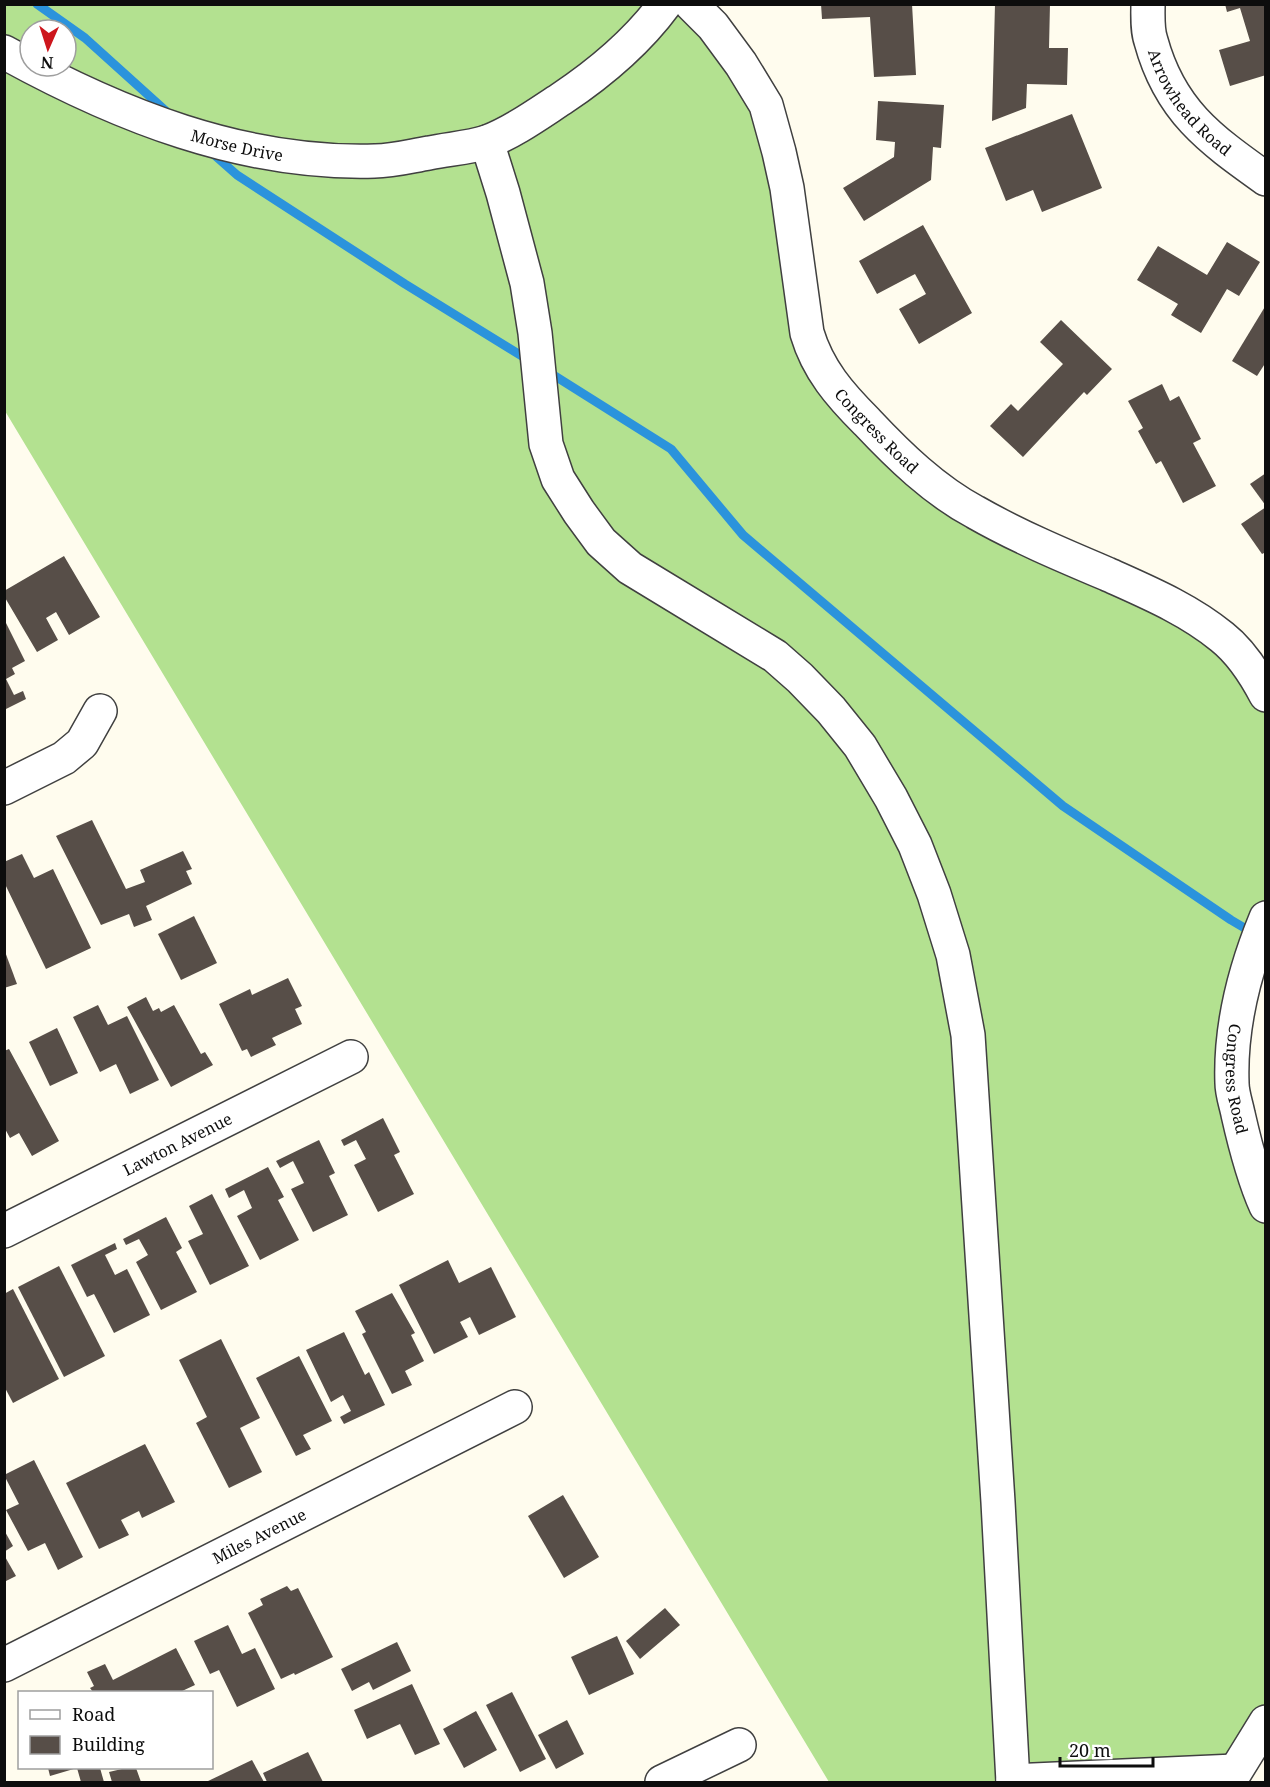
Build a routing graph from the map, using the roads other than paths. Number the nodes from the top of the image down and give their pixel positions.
1 (665, 4) edge
2 (691, 4) edge
3 (1148, 4) edge
4 (4, 52) edge
5 (487, 142) junction
6 (1266, 179) edge
7 (1266, 695) edge
8 (100, 711) dead end
9 (4, 788) edge
10 (1266, 918) edge
11 (351, 1057) dead end
12 (1266, 1206) edge
13 (4, 1231) edge
14 (515, 1407) dead end
15 (4, 1665) edge
16 (1266, 1722) edge
17 (739, 1745) dead end
18 (1232, 1777) edge
19 (662, 1782) edge
20 (1013, 1782) edge

1 - 5 street, Morse Drive
2 - 7 street, Congress Road
3 - 6 street, Arrowhead Road
4 - 5 street, Morse Drive
5 - 20 street
8 - 9 street
10 - 12 street, Congress Road
11 - 13 street, Lawton Avenue
14 - 15 street, Miles Avenue
16 - 18 street
17 - 19 street
18 - 20 street

